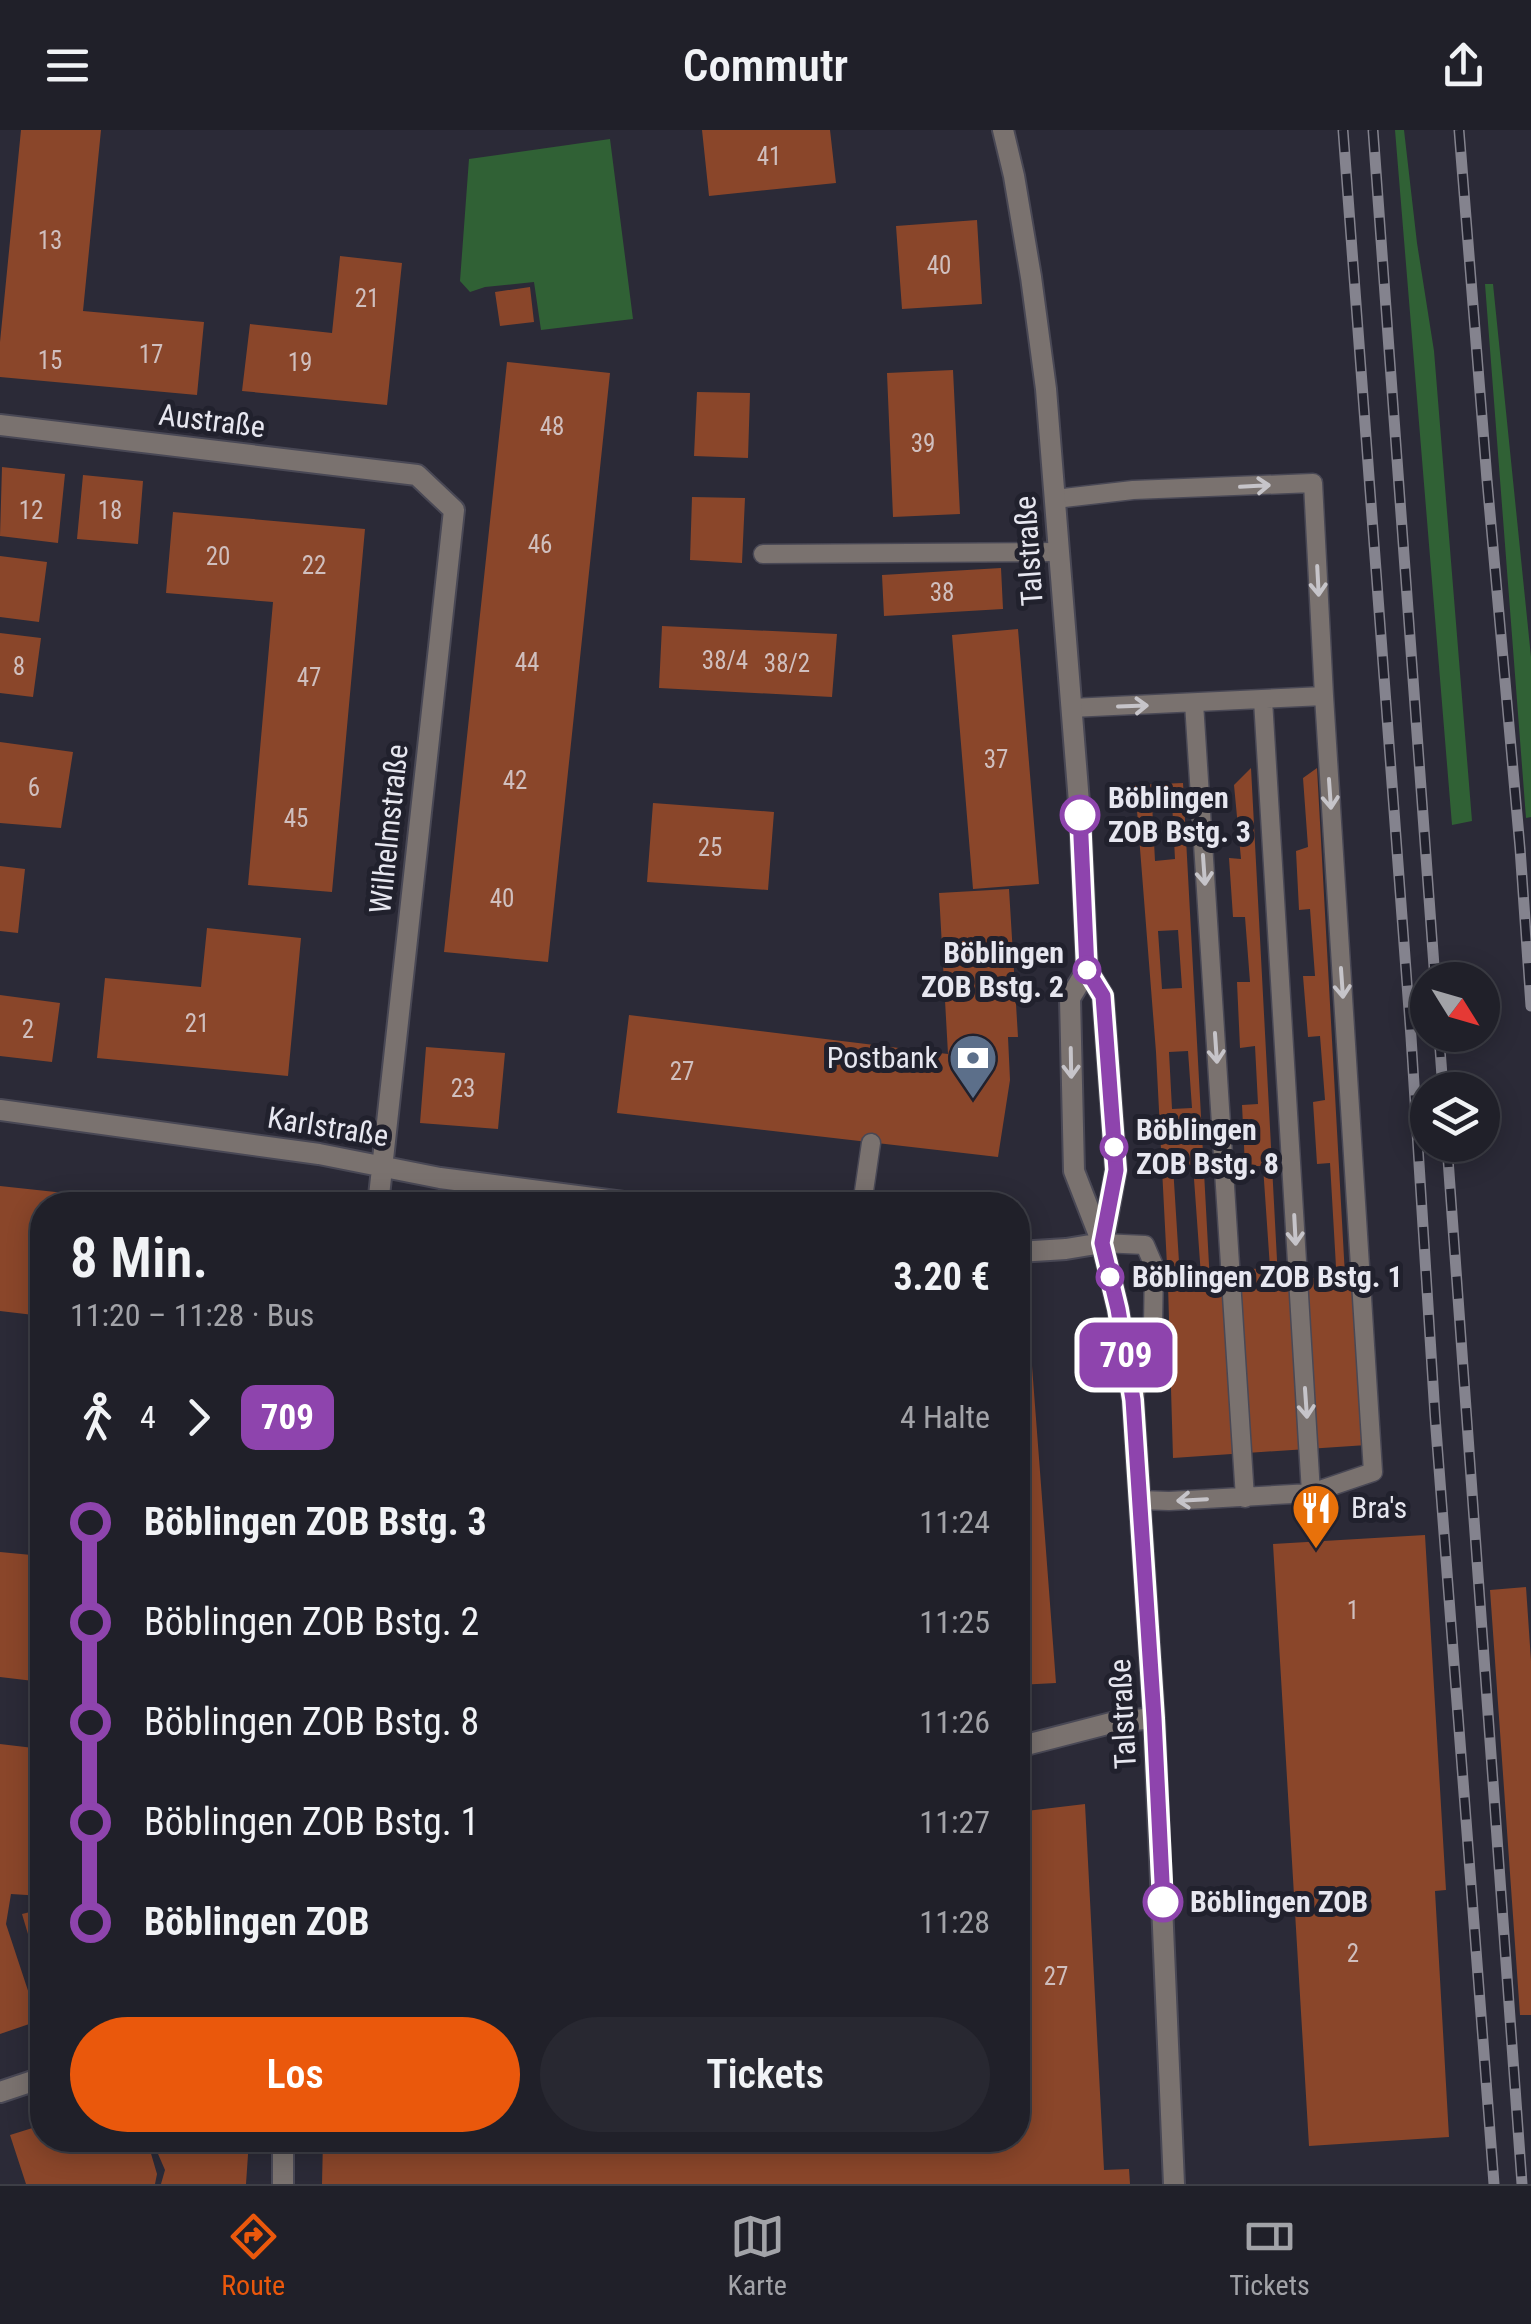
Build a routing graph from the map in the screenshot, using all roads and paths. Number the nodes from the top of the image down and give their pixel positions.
1 (1002, 130) edge
2 (0, 425) edge
3 (417, 476) joint
4 (1056, 499) junction
5 (1059, 552) junction
6 (763, 554) dead end
7 (1324, 696) junction
8 (1263, 700) junction
9 (1194, 703) junction
10 (1071, 708) junction
11 (1087, 970) junction
12 (0, 1110) edge
13 (871, 1143) dead end
14 (382, 1165) junction
15 (379, 1192) edge
16 (547, 1192) edge
17 (864, 1192) edge
18 (1102, 1243) junction
19 (1030, 1251) edge
20 (1133, 1400) junction
21 (1312, 1493) junction
22 (1245, 1498) junction
23 (1140, 1500) junction
24 (1154, 1718) junction
25 (1030, 1744) edge
26 (30, 2082) edge
27 (0, 2092) edge
28 (283, 2152) edge
29 (282, 2184) edge
30 (1174, 2184) edge

1 - 4 street, Talstraße
2 - 3 street, Austraße
3 - 14 street, Wilhelmstraße
4 - 5 street, Talstraße
4 -> 7 lane
5 - 6 lane
5 - 10 street, Talstraße
7 - 8 lane
7 -> 21 lane
8 - 9 lane
8 -> 21 lane
10 -> 9 lane
9 -> 22 lane
10 - 11 street, Talstraße
11 - 18 street, Talstraße
11 -> 18 street, Talstraße
12 - 14 street, Karlstraße
13 - 17 lane
14 - 15 street, Wilhelmstraße
14 - 16 street, Karlstraße
18 - 19 street
18 - 20 street, Talstraße
18 - 20 lane
20 - 23 street, Talstraße
21 - 22 lane
22 -> 23 lane
23 - 24 street, Talstraße
24 - 25 street
24 - 30 street, Talstraße
26 - 27 street
28 - 29 street

